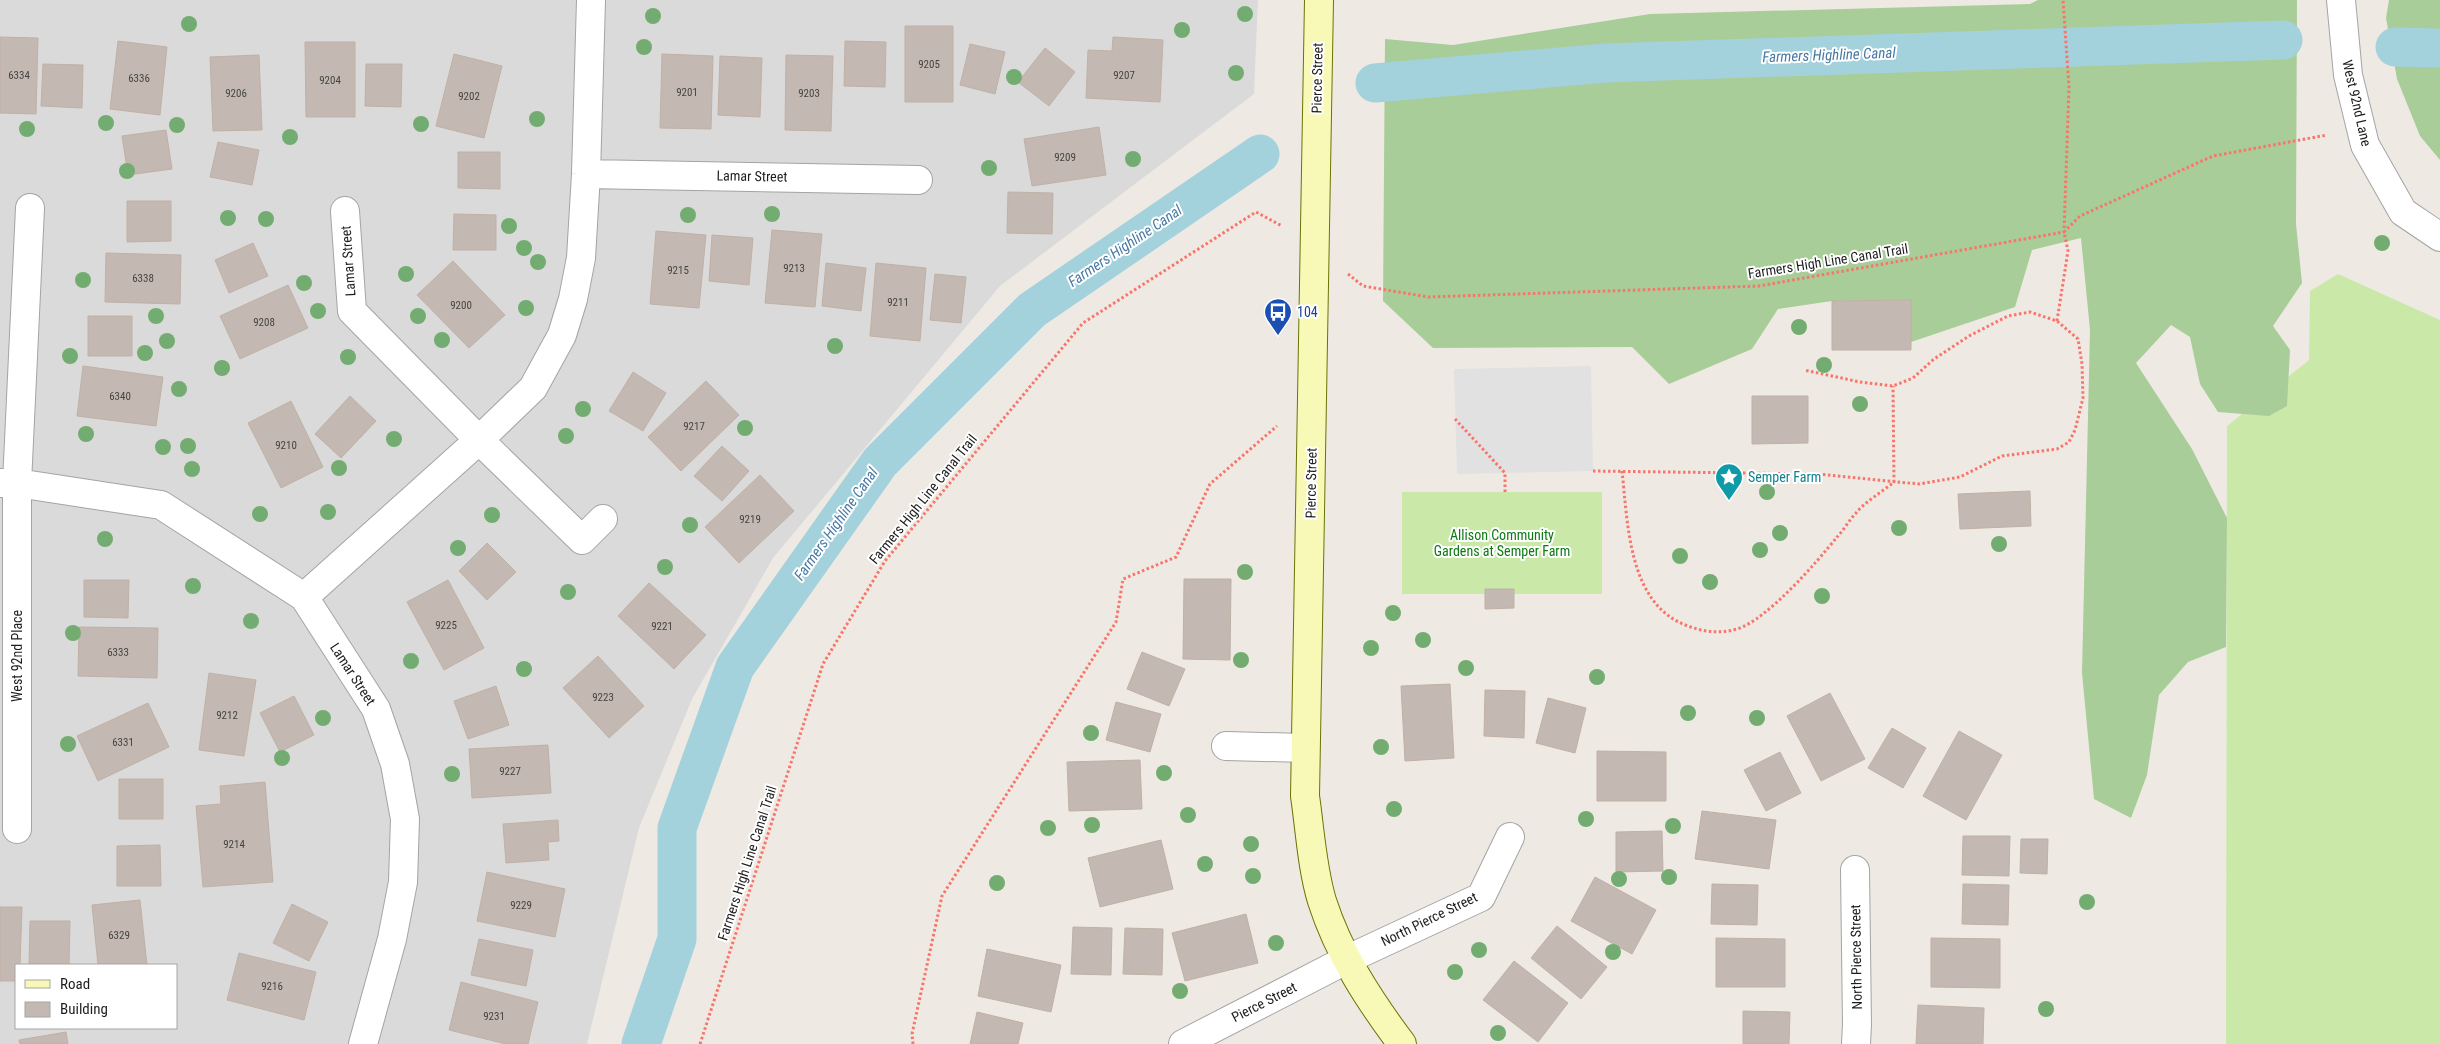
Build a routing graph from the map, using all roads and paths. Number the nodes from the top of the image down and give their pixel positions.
1 (591, 0) edge
2 (1319, 0) edge
3 (2062, 0) edge
4 (2341, 0) edge
5 (2327, 135) dead end
6 (586, 174) junction
7 (918, 180) dead end
8 (30, 208) dead end
9 (345, 211) dead end
10 (1282, 226) dead end
11 (2064, 232) junction
12 (2440, 237) edge
13 (1363, 286) dead end
14 (2057, 321) junction
15 (1804, 370) dead end
16 (1894, 386) junction
17 (1455, 419) dead end
18 (1277, 426) dead end
19 (479, 440) junction
20 (1593, 471) dead end
21 (1622, 471) junction
22 (1894, 482) junction
23 (9, 483) edge
24 (1505, 492) dead end
25 (603, 519) dead end
26 (304, 597) junction
27 (1226, 746) dead end
28 (1305, 748) junction
29 (18, 829) dead end
30 (1510, 837) dead end
31 (1854, 870) dead end
32 (1346, 960) junction
33 (363, 1044) edge
34 (700, 1044) edge
35 (913, 1044) edge
36 (1182, 1044) edge
37 (1402, 1044) edge
38 (1856, 1044) edge

1 - 6 street
2 - 28 street, Pierce Street
3 - 11 path
4 - 12 street, West 92nd Lane
5 - 11 path
6 - 7 street, Lamar Street
6 - 19 street
8 - 23 street, West 92nd Place
9 - 19 street, Lamar Street
10 - 34 path, Farmers High Line Canal Trail
11 - 13 path, Farmers High Line Canal Trail
11 - 14 path
14 - 16 path
14 - 22 path
15 - 16 path
16 - 22 path
17 - 24 path
18 - 35 path
19 - 25 street, Lamar Street
19 - 26 street
20 - 21 path
21 - 22 path
21 - 22 path
23 - 26 street
23 - 29 street, West 92nd Place
26 - 33 street, Lamar Street
27 - 28 street
28 - 32 street, Pierce Street
30 - 32 street, North Pierce Street
31 - 38 street, North Pierce Street
32 - 36 street, Pierce Street
32 - 37 street, Pierce Street

